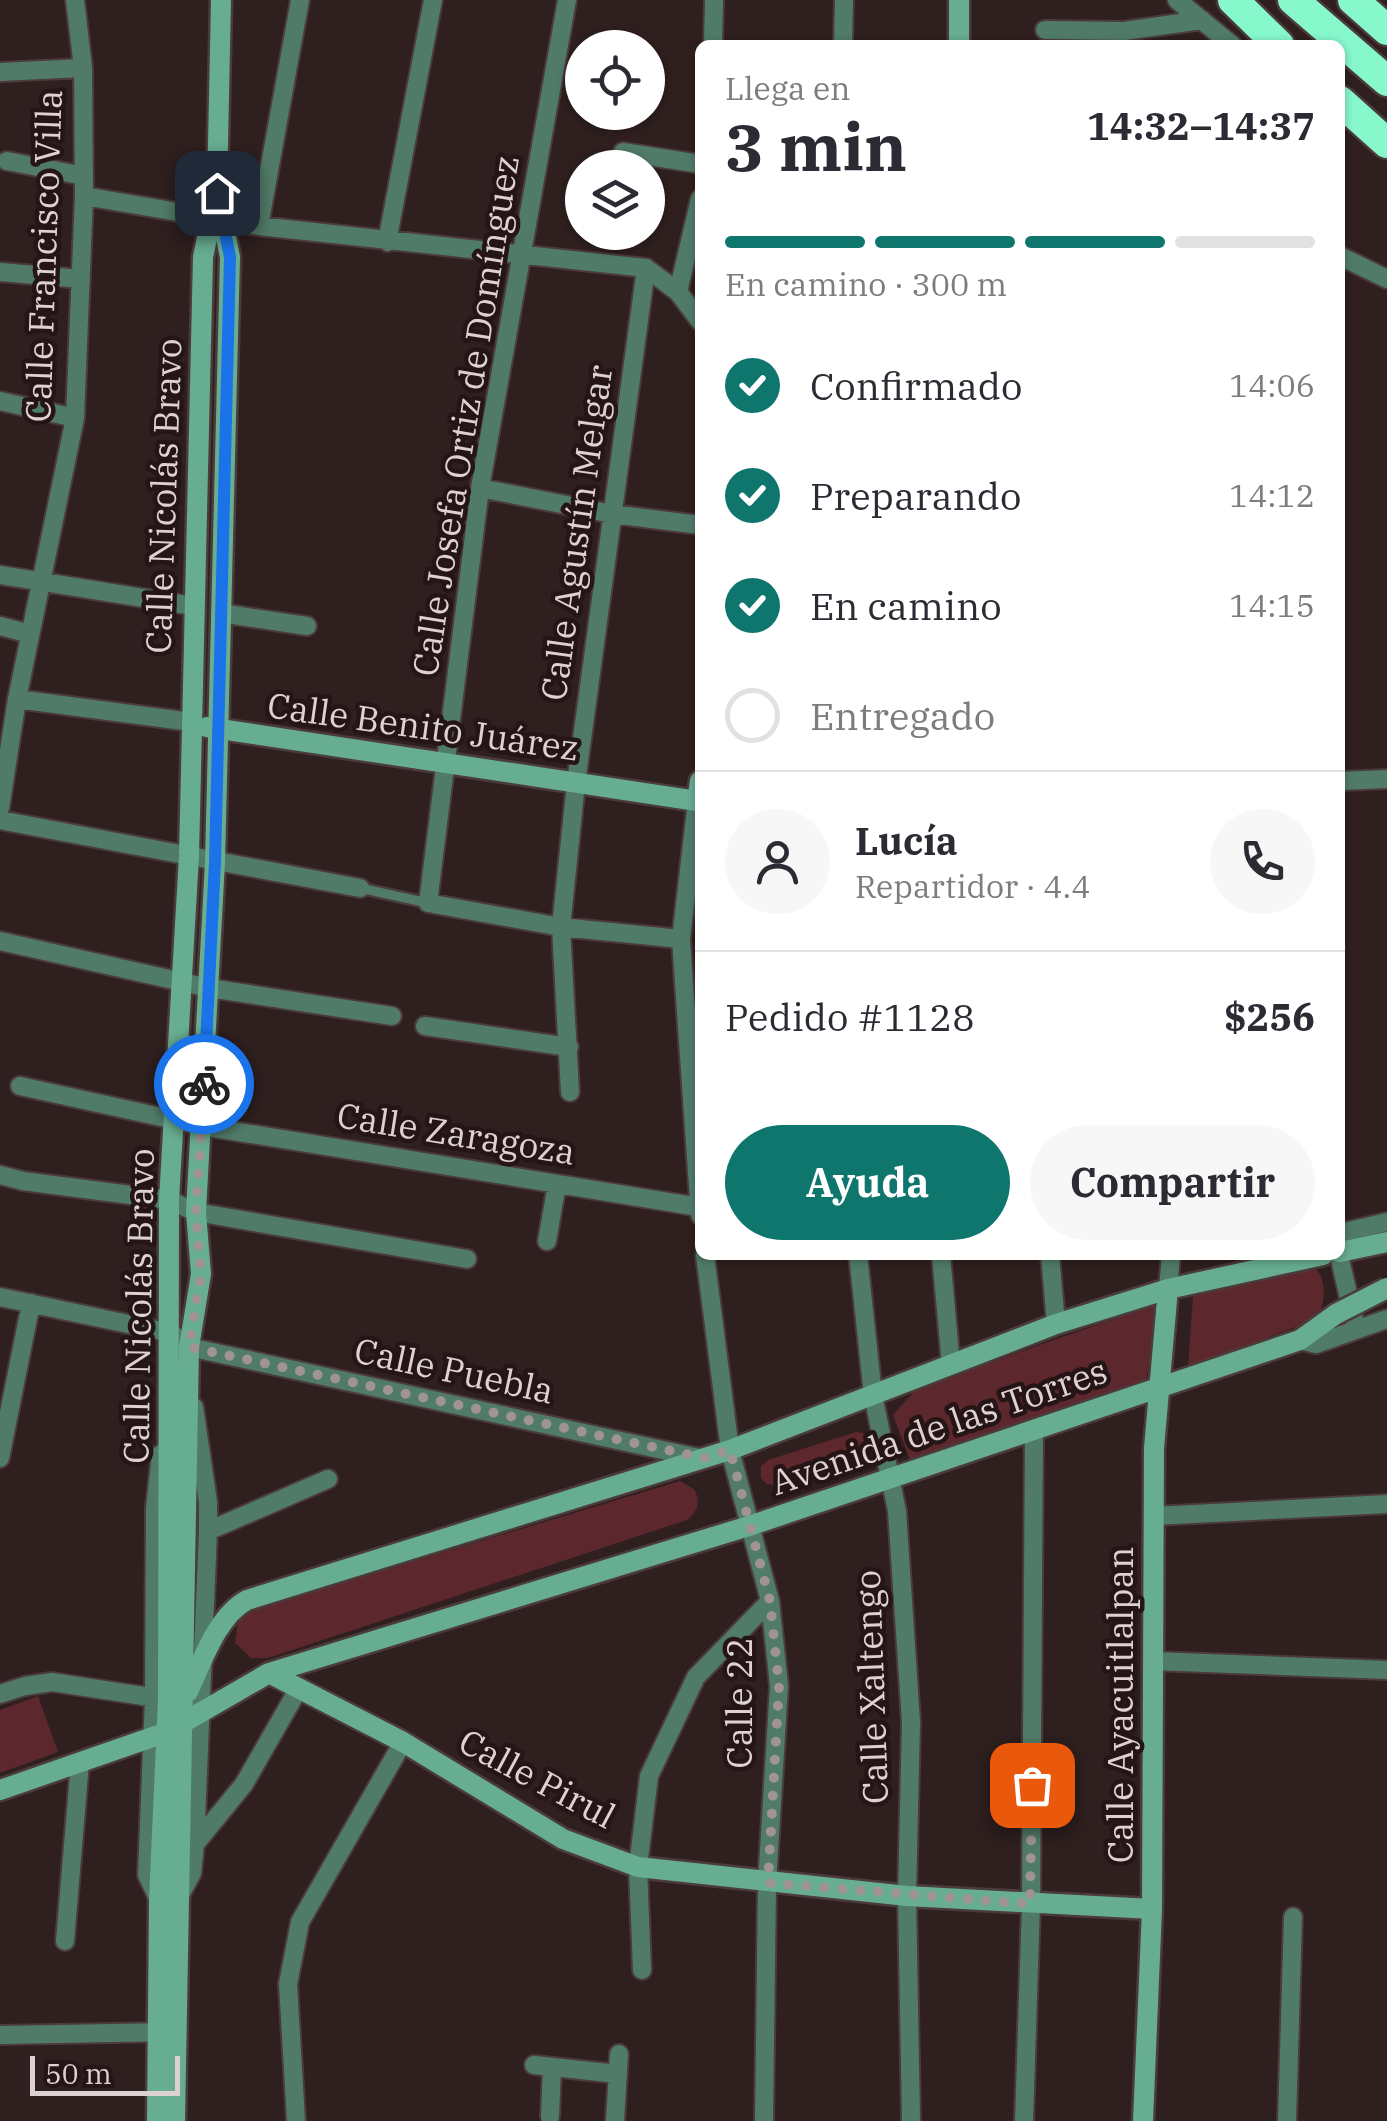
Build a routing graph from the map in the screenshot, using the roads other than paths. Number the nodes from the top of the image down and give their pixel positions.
1 (75, 0) edge
2 (221, 0) edge
3 (300, 0) edge
4 (432, 0) edge
5 (567, 0) edge
6 (714, 0) edge
7 (844, 0) edge
8 (960, 0) edge
9 (1177, 0) edge
10 (1233, 0) edge
11 (1293, 0) edge
12 (1339, 6) edge
13 (1202, 20) junction
14 (1045, 30) dead end
15 (1380, 32) edge
16 (713, 40) edge
17 (843, 40) edge
18 (958, 40) edge
19 (1226, 40) edge
20 (1274, 40) edge
21 (1339, 40) edge
22 (1345, 45) edge
23 (1387, 46) edge
24 (83, 68) junction
25 (1387, 68) edge
26 (0, 72) edge
27 (1387, 81) edge
28 (1345, 105) edge
29 (1387, 143) edge
30 (665, 159) edge
31 (7, 161) dead end
32 (695, 163) edge
33 (84, 176) junction
34 (84, 196) junction
35 (217, 218) junction
36 (695, 221) edge
37 (259, 226) junction
38 (386, 242) junction
39 (522, 253) junction
40 (1345, 258) edge
41 (646, 268) junction
42 (0, 272) edge
43 (81, 279) junction
44 (1387, 279) edge
45 (678, 292) junction
46 (695, 314) edge
47 (0, 401) edge
48 (75, 418) junction
49 (480, 488) junction
50 (612, 514) junction
51 (695, 525) edge
52 (0, 575) edge
53 (40, 582) junction
54 (193, 606) junction
55 (220, 613) junction
56 (0, 626) edge
57 (307, 626) dead end
58 (30, 634) junction
59 (18, 699) junction
60 (190, 722) junction
61 (217, 730) junction
62 (6, 737) edge
63 (446, 764) junction
64 (1387, 779) edge
65 (1345, 781) edge
66 (576, 783) junction
67 (695, 794) edge
68 (0, 808) edge
69 (0, 820) edge
70 (695, 826) edge
71 (189, 856) junction
72 (215, 862) junction
73 (360, 888) joint
74 (428, 904) junction
75 (561, 927) junction
76 (681, 939) junction
77 (0, 940) edge
78 (182, 982) junction
79 (208, 988) junction
80 (694, 1003) edge
81 (392, 1016) dead end
82 (425, 1026) dead end
83 (695, 1044) edge
84 (569, 1047) junction
85 (20, 1086) dead end
86 (570, 1092) dead end
87 (175, 1118) junction
88 (202, 1126) junction
89 (0, 1175) edge
90 (557, 1184) junction
91 (169, 1200) junction
92 (695, 1206) edge
93 (196, 1212) junction
94 (1387, 1222) edge
95 (1345, 1232) edge
96 (548, 1241) dead end
97 (1387, 1242) edge
98 (1345, 1252) edge
99 (468, 1260) dead end
100 (706, 1260) edge
101 (858, 1260) edge
102 (941, 1260) edge
103 (1050, 1260) edge
104 (1171, 1260) edge
105 (1257, 1260) edge
106 (1297, 1260) edge
107 (1341, 1260) edge
108 (1240, 1272) junction
109 (1387, 1288) edge
110 (1168, 1289) junction
111 (0, 1297) edge
112 (31, 1303) junction
113 (1387, 1319) edge
114 (1056, 1324) junction
115 (1356, 1330) junction
116 (171, 1333) junction
117 (1300, 1340) junction
118 (189, 1347) junction
119 (951, 1365) junction
120 (180, 1378) junction
121 (1159, 1387) junction
122 (872, 1395) junction
123 (1034, 1429) junction
124 (2, 1434) edge
125 (730, 1450) junction
126 (0, 1458) edge
127 (704, 1458) junction
128 (890, 1478) junction
129 (328, 1479) dead end
130 (1387, 1504) edge
131 (1154, 1516) junction
132 (749, 1526) junction
133 (208, 1531) junction
134 (770, 1601) junction
135 (1153, 1661) junction
136 (200, 1664) junction
137 (1387, 1670) edge
138 (269, 1672) junction
139 (299, 1688) junction
140 (0, 1694) edge
141 (172, 1714) junction
142 (403, 1742) junction
143 (80, 1762) junction
144 (0, 1790) edge
145 (194, 1844) junction
146 (638, 1866) junction
147 (768, 1883) junction
148 (908, 1896) junction
149 (169, 1899) junction
150 (1030, 1904) junction
151 (1152, 1909) junction
152 (1293, 1917) dead end
153 (64, 1940) dead end
154 (642, 1970) dead end
155 (166, 2032) junction
156 (0, 2035) edge
157 (619, 2054) dead end
158 (618, 2074) junction
159 (550, 2116) dead end
160 (157, 2121) edge
161 (175, 2121) edge
162 (296, 2121) edge
163 (615, 2121) edge
164 (764, 2121) edge
165 (911, 2121) edge
166 (1024, 2121) edge
167 (1143, 2121) edge
168 (1287, 2121) edge

1 - 24 street, Calle Francisco Villa
2 - 35 main road, Calle Nicolás Bravo
3 - 37 street
4 - 38 street
5 - 39 street, Calle Josefa Ortiz de Domínguez
6 - 16 street
7 - 17 street
8 - 18 main road
9 - 13 street
10 - 20 highway
11 - 21 highway
12 - 15 highway
12 - 25 lane
13 - 14 street
13 - 19 street
15 - 23 lane
22 - 27 highway
24 - 26 street
24 - 33 street, Calle Francisco Villa
28 - 29 highway
30 - 32 street
31 - 33 street
33 - 34 street, Calle Francisco Villa
34 - 35 street
34 - 43 street, Calle Francisco Villa
35 - 37 street
35 - 54 main road, Calle Nicolás Bravo
35 - 55 main road, Calle Nicolás Bravo
36 - 45 street
37 - 38 street
38 - 39 street
39 - 41 street
39 - 49 street, Calle Josefa Ortiz de Domínguez
40 - 44 street
41 - 45 street
41 - 50 street, Calle Agustín Melgar
42 - 43 street
43 - 48 street, Calle Francisco Villa
45 - 46 street
47 - 48 street
48 - 53 street, Calle Francisco Villa
49 - 50 street
49 - 63 street, Calle Josefa Ortiz de Domínguez
50 - 51 street
50 - 66 street, Calle Agustín Melgar
52 - 53 street
53 - 54 street
53 - 58 street, Calle Francisco Villa
54 - 60 main road, Calle Nicolás Bravo
55 - 57 street
55 - 61 main road, Calle Nicolás Bravo
56 - 58 street
58 - 59 street, Calle Francisco Villa
59 - 60 street, Calle Benito Juárez
59 - 62 street, Calle Francisco Villa
60 - 61 main road, Calle Benito Juárez
60 - 71 main road, Calle Nicolás Bravo
61 - 63 main road, Calle Benito Juárez
61 - 72 main road, Calle Nicolás Bravo
62 - 68 street, Calle Francisco Villa
63 - 66 main road, Calle Benito Juárez
63 - 74 street, Calle Josefa Ortiz de Domínguez
64 - 65 street
66 - 67 main road, Calle Benito Juárez
66 - 75 street, Calle Agustín Melgar
69 - 71 street
70 - 76 street
71 - 72 street
71 - 78 main road, Calle Nicolás Bravo
72 - 73 street
72 - 79 main road, Calle Nicolás Bravo
73 - 74 lane
74 - 75 street
75 - 76 street
75 - 84 street, Calle Agustín Melgar
76 - 80 street
77 - 78 street
78 - 79 street
78 - 87 main road, Calle Nicolás Bravo
79 - 81 street
79 - 88 main road, Calle Nicolás Bravo
80 - 83 street
82 - 84 street
84 - 86 street, Calle Agustín Melgar
85 - 87 street, Calle Zaragoza
87 - 88 street, Calle Zaragoza
87 - 91 main road, Calle Nicolás Bravo
88 - 90 street, Calle Zaragoza
88 - 93 main road, Calle Nicolás Bravo
89 - 91 street
90 - 92 street, Calle Zaragoza
90 - 96 street
91 - 93 street
91 - 116 main road, Calle Nicolás Bravo
93 - 99 street
93 - 118 main road, Calle Nicolás Bravo
94 - 95 street
97 - 98 main road
100 - 125 street, Calle 22
101 - 122 street, Calle Xaltengo
102 - 119 street
103 - 114 street
104 - 110 street
105 - 108 street
106 - 108 main road, Avenida de las Torres
107 - 115 street
108 - 110 main road, Avenida de las Torres
109 - 117 main road, Avenida de las Torres, bridge
110 - 114 main road, Avenida de las Torres
110 - 121 main road, Calle Ayacuitlalpan
111 - 112 street
112 - 116 street
112 - 124 street
113 - 115 street
114 - 119 main road, Avenida de las Torres
115 - 117 street
116 - 118 street
116 - 120 main road, Calle Nicolás Bravo
117 - 121 main road, Avenida de las Torres
118 - 120 main road, Calle Nicolás Bravo
118 - 127 street, Calle Puebla
119 - 122 main road, Avenida de las Torres
120 - 133 street
120 - 141 main road, Calle Nicolás Bravo
120 - 141 street
121 - 123 main road, Avenida de las Torres
121 - 131 main road, Calle Ayacuitlalpan
122 - 125 main road, Avenida de las Torres
122 - 128 street, Calle Xaltengo
123 - 128 main road, Avenida de las Torres
123 - 150 street
124 - 126 street
125 - 127 main road, Avenida de las Torres
125 - 132 street, Calle 22
127 - 136 main road, Avenida de las Torres
128 - 132 main road, Avenida de las Torres
128 - 148 street, Calle Xaltengo
129 - 133 street
130 - 131 street
131 - 135 main road, Calle Ayacuitlalpan
132 - 134 street, Calle 22
132 - 138 main road, Avenida de las Torres
133 - 136 street
134 - 146 street
134 - 147 street, Calle 22
135 - 137 street
135 - 151 main road, Calle Ayacuitlalpan
136 - 141 main road, Avenida de las Torres
138 - 139 main road, Calle Pirul
138 - 141 main road, Avenida de las Torres
139 - 142 main road, Calle Pirul
139 - 145 street
140 - 141 street
141 - 143 main road, Avenida de las Torres
141 - 145 street
141 - 149 main road, Calle Nicolás Bravo
141 - 149 street
142 - 146 main road, Calle Pirul
142 - 162 street
143 - 144 main road, Avenida de las Torres
143 - 153 street
145 - 149 street
146 - 147 main road, Calle Pirul
146 - 154 street
147 - 148 main road, Calle Pirul
147 - 164 street, Calle 22
148 - 150 main road, Calle Pirul
148 - 165 street, Calle Xaltengo
149 - 155 main road, Calle Nicolás Bravo
150 - 151 main road, Calle Pirul
150 - 166 street
151 - 167 main road, Calle Ayacuitlalpan
152 - 168 street
155 - 156 street
155 - 160 main road, Calle Nicolás Bravo
155 - 161 main road, Calle Nicolás Bravo
157 - 158 street
158 - 159 street
158 - 163 street

